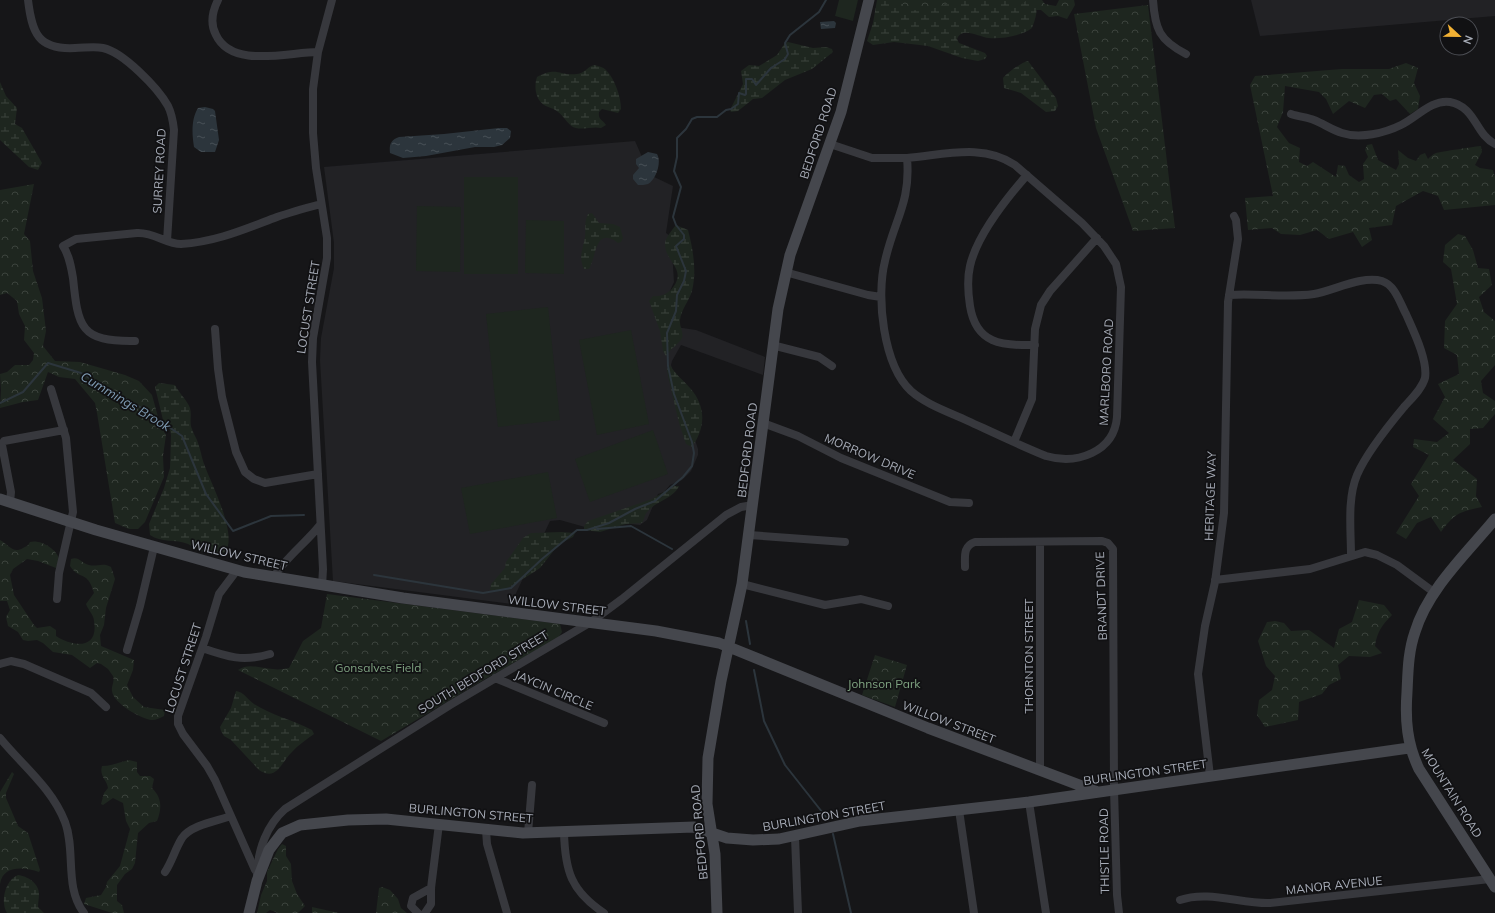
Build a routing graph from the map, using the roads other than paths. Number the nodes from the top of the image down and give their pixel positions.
1 (28, 0) edge
2 (218, 0) edge
3 (332, 0) edge
4 (869, 0) edge
5 (1152, 0) edge
6 (318, 52) junction
7 (1186, 54) dead end
8 (1291, 114) dead end
9 (830, 144) junction
10 (1495, 144) edge
11 (907, 158) junction
12 (1027, 175) junction
13 (321, 204) junction
14 (1234, 216) dead end
15 (1097, 238) junction
16 (167, 241) junction
17 (785, 272) junction
18 (1229, 295) junction
19 (881, 296) junction
20 (215, 329) dead end
21 (135, 341) dead end
22 (772, 345) junction
23 (1035, 345) junction
24 (832, 366) dead end
25 (51, 389) dead end
26 (763, 423) junction
27 (64, 430) junction
28 (1014, 442) junction
29 (318, 474) junction
30 (5, 500) edge
31 (969, 503) dead end
32 (753, 505) junction
33 (1495, 519) edge
34 (72, 522) junction
35 (320, 525) junction
36 (749, 535) junction
37 (845, 542) dead end
38 (1040, 542) junction
39 (154, 547) junction
40 (1350, 556) junction
41 (965, 567) dead end
42 (237, 570) junction
43 (273, 578) junction
44 (1215, 580) junction
45 (742, 584) junction
46 (322, 586) junction
47 (1435, 593) junction
48 (57, 599) dead end
49 (888, 606) dead end
50 (591, 622) junction
51 (728, 646) junction
52 (202, 648) junction
53 (127, 650) dead end
54 (270, 654) dead end
55 (0, 664) edge
56 (495, 678) junction
57 (106, 707) dead end
58 (604, 723) dead end
59 (0, 738) edge
60 (1410, 748) junction
61 (1040, 770) junction
62 (1210, 776) junction
63 (532, 785) dead end
64 (1114, 789) junction
65 (1095, 792) junction
66 (1029, 802) junction
67 (959, 810) junction
68 (231, 816) junction
69 (439, 824) junction
70 (486, 830) junction
71 (564, 832) junction
72 (528, 833) junction
73 (711, 833) junction
74 (795, 837) junction
75 (165, 872) dead end
76 (257, 881) junction
77 (1493, 883) edge
78 (431, 888) junction
79 (1180, 900) dead end
80 (84, 913) edge
81 (249, 913) edge
82 (418, 913) edge
83 (425, 913) edge
84 (507, 913) edge
85 (604, 913) edge
86 (717, 913) edge
87 (798, 913) edge
88 (974, 913) edge
89 (1046, 913) edge
90 (1120, 913) edge

1 - 16 street, SURREY ROAD
2 - 6 street
3 - 6 street, LOCUST STREET
4 - 9 street, BEDFORD ROAD
5 - 7 street
6 - 13 street, LOCUST STREET
8 - 10 street
9 - 11 street, MARLBORO ROAD
9 - 17 street, BEDFORD ROAD
11 - 12 street, MARLBORO ROAD
11 - 19 street, MARLBORO ROAD
12 - 15 street, MARLBORO ROAD
12 - 23 street
13 - 16 street
13 - 29 street, LOCUST STREET
14 - 18 street, HERITAGE WAY
15 - 23 street
15 - 28 street, MARLBORO ROAD
16 - 21 street
17 - 19 street
17 - 22 street, BEDFORD ROAD
18 - 40 street
18 - 44 street, HERITAGE WAY
19 - 28 street, MARLBORO ROAD
20 - 29 street
22 - 24 street
22 - 26 street, BEDFORD ROAD
23 - 28 street
25 - 27 street
26 - 31 street, MORROW DRIVE
26 - 32 street, BEDFORD ROAD
27 - 30 street
27 - 34 street
29 - 35 street, LOCUST STREET
30 - 34 street, WILLOW STREET
32 - 36 street, BEDFORD ROAD
32 - 50 street, SOUTH BEDFORD STREET
33 - 47 street, MOUNTAIN ROAD
34 - 39 street, WILLOW STREET
34 - 48 street
35 - 43 street
35 - 46 street, LOCUST STREET
36 - 37 street
36 - 45 street, BEDFORD ROAD
38 - 41 street, BRANDT DRIVE
38 - 61 street, THORNTON STREET
38 - 64 street, BRANDT DRIVE
39 - 42 street, WILLOW STREET
39 - 53 street
40 - 44 street
40 - 47 street
42 - 43 street, WILLOW STREET
42 - 52 street, LOCUST STREET
43 - 46 street, WILLOW STREET
44 - 62 street, HERITAGE WAY
45 - 49 street
45 - 51 street, BEDFORD ROAD
46 - 50 street, WILLOW STREET
47 - 60 street, MOUNTAIN ROAD
50 - 51 street, WILLOW STREET
50 - 56 street, SOUTH BEDFORD STREET
51 - 61 street, WILLOW STREET
51 - 73 street, BEDFORD ROAD
52 - 54 street
52 - 68 street, LOCUST STREET
55 - 57 street
56 - 58 street, JAYCIN CIRCLE
56 - 76 street, SOUTH BEDFORD STREET
59 - 80 street
60 - 62 street, BURLINGTON STREET
60 - 77 street, MOUNTAIN ROAD
61 - 65 street, WILLOW STREET
62 - 64 street, BURLINGTON STREET
63 - 72 street
64 - 65 street, BURLINGTON STREET
64 - 90 street, THISTLE ROAD
65 - 66 street, BURLINGTON STREET
66 - 67 street, BURLINGTON STREET
66 - 89 street
67 - 74 street, BURLINGTON STREET
67 - 88 street
68 - 75 street
68 - 76 street, LOCUST STREET
69 - 70 street, BURLINGTON STREET
69 - 76 street, BURLINGTON STREET
69 - 78 street
70 - 72 street, BURLINGTON STREET
70 - 84 street
71 - 72 street, BURLINGTON STREET
71 - 73 street, BURLINGTON STREET
71 - 85 street
73 - 74 street, BURLINGTON STREET
73 - 86 street, BEDFORD ROAD
74 - 87 street
76 - 81 street, BURLINGTON STREET
77 - 79 street, MANOR AVENUE
78 - 82 street
78 - 83 street

